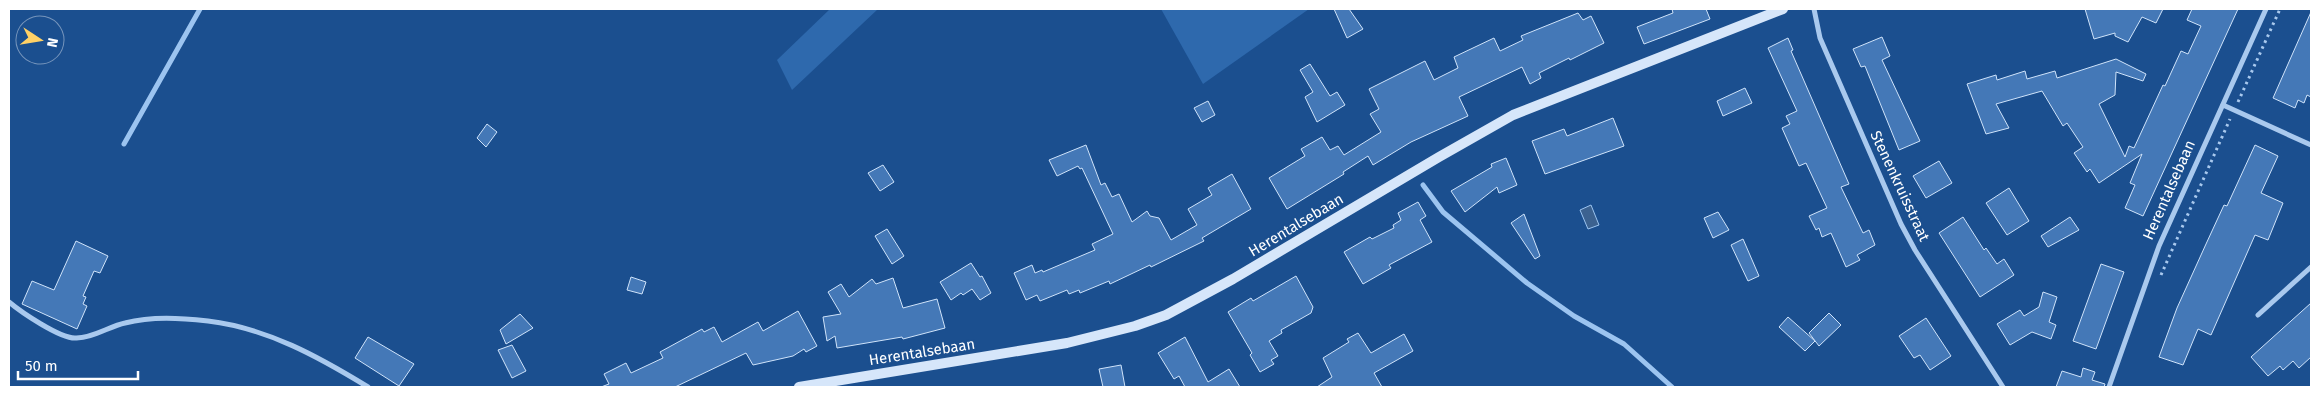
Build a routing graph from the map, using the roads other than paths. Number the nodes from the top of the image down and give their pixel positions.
1 (1783, 9) edge
2 (1814, 9) edge
3 (2266, 9) edge
4 (2224, 105) junction
5 (2311, 145) edge
6 (2311, 267) edge
7 (9, 302) edge
8 (2258, 315) dead end
9 (368, 387) edge
10 (799, 387) edge
11 (2003, 387) edge
12 (2109, 387) edge

1 - 10 street, Herentalsebaan
2 - 11 street, Stenenkruisstraat
3 - 4 street, Herentalsebaan
4 - 5 street
4 - 12 street, Herentalsebaan
6 - 8 street
7 - 9 street

